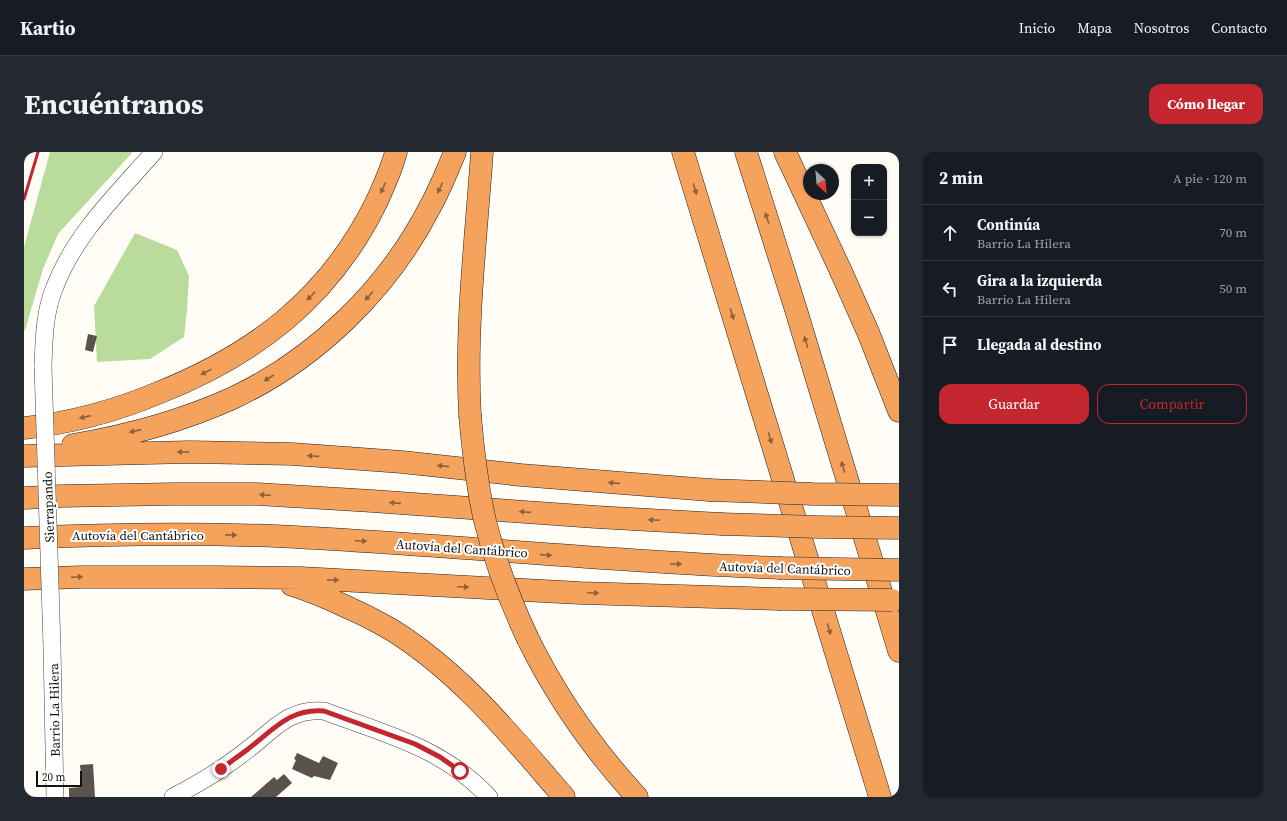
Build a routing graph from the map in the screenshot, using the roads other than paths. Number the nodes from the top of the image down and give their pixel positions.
1 (154, 152) edge
2 (396, 152) edge
3 (455, 152) edge
4 (482, 152) edge
5 (684, 152) edge
6 (746, 152) edge
7 (785, 152) edge
8 (899, 412) edge
9 (24, 428) edge
10 (24, 452) edge
11 (24, 456) edge
12 (899, 495) edge
13 (24, 498) edge
14 (899, 528) edge
15 (24, 538) edge
16 (899, 570) edge
17 (216, 577) junction
18 (24, 579) edge
19 (897, 600) edge
20 (52, 647) joint
21 (899, 652) edge
22 (55, 797) edge
23 (173, 797) edge
24 (489, 797) edge
25 (564, 797) edge
26 (637, 797) edge
27 (880, 797) edge

1 - 20 street, Sierrapando, bridge
2 -> 9 highway
3 -> 10 highway
4 - 26 highway, bridge
5 -> 27 highway
21 -> 6 highway
7 - 8 highway
12 -> 11 highway, bridge
14 -> 13 highway, bridge
15 -> 16 highway, Autovía del Cantábrico, bridge
18 -> 17 highway
17 -> 19 highway, bridge
17 - 25 highway
20 - 22 street, Barrio La Hilera
23 - 24 street

